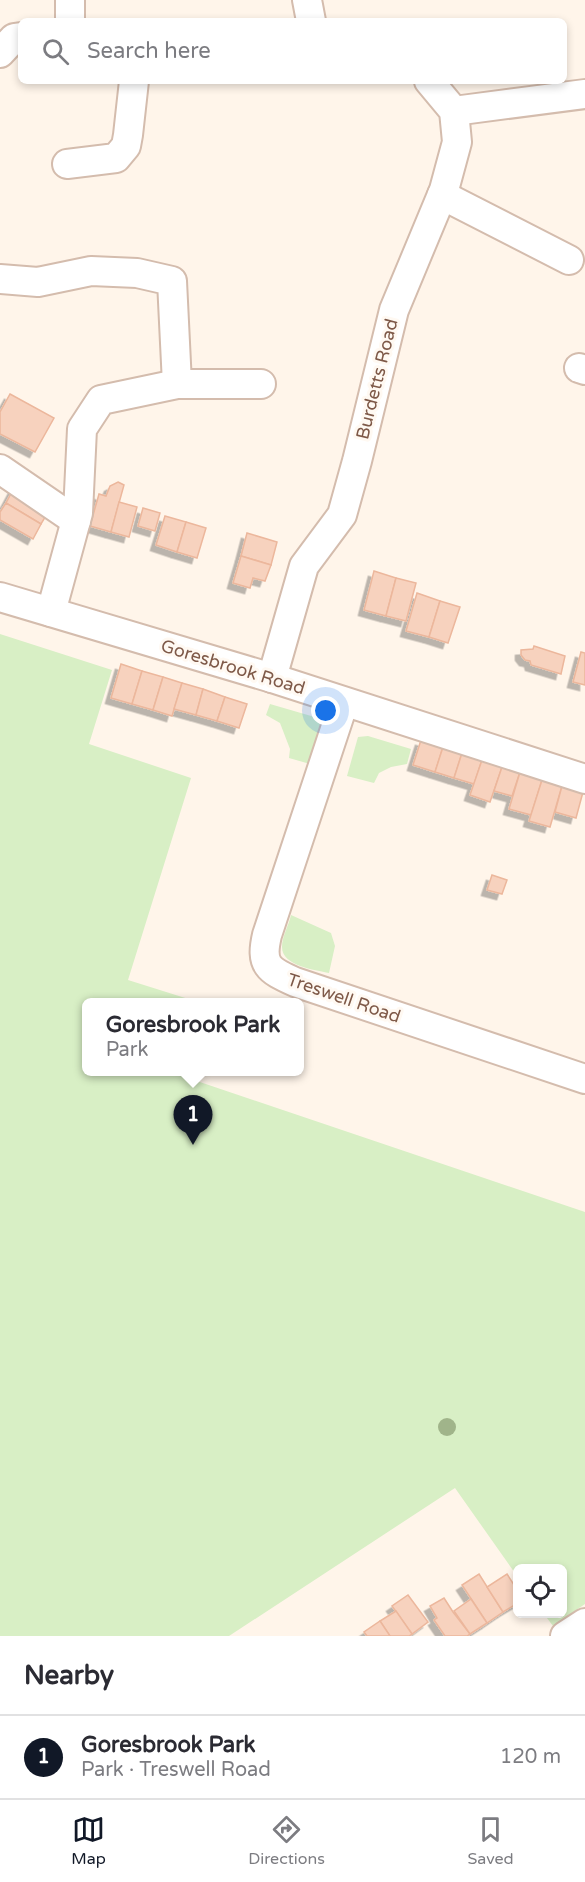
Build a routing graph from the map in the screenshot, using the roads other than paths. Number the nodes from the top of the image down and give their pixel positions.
1 (70, 0) edge
2 (307, 0) edge
3 (70, 18) edge
4 (310, 18) edge
5 (18, 37) edge
6 (0, 53) edge
7 (134, 84) edge
8 (432, 84) edge
9 (585, 94) edge
10 (454, 111) junction
11 (67, 164) dead end
12 (442, 195) junction
13 (569, 260) dead end
14 (0, 279) edge
15 (177, 384) junction
16 (261, 384) dead end
17 (0, 469) edge
18 (76, 521) junction
19 (0, 597) edge
20 (51, 612) junction
21 (272, 678) junction
22 (344, 702) junction
23 (585, 779) edge
24 (585, 1079) edge
25 (585, 1623) edge
26 (565, 1636) edge

1 - 3 street
2 - 4 street
5 - 6 street
7 - 11 street
8 - 10 street
9 - 10 street
10 - 12 street, Burdetts Road
12 - 13 street
12 - 21 street, Burdetts Road
14 - 15 street
15 - 16 street
15 - 18 street
17 - 18 street
18 - 20 street
19 - 20 street, Goresbrook Road
20 - 21 street, Goresbrook Road
21 - 22 street, Goresbrook Road
22 - 23 street, Goresbrook Road
22 - 24 street, Treswell Road
25 - 26 street

